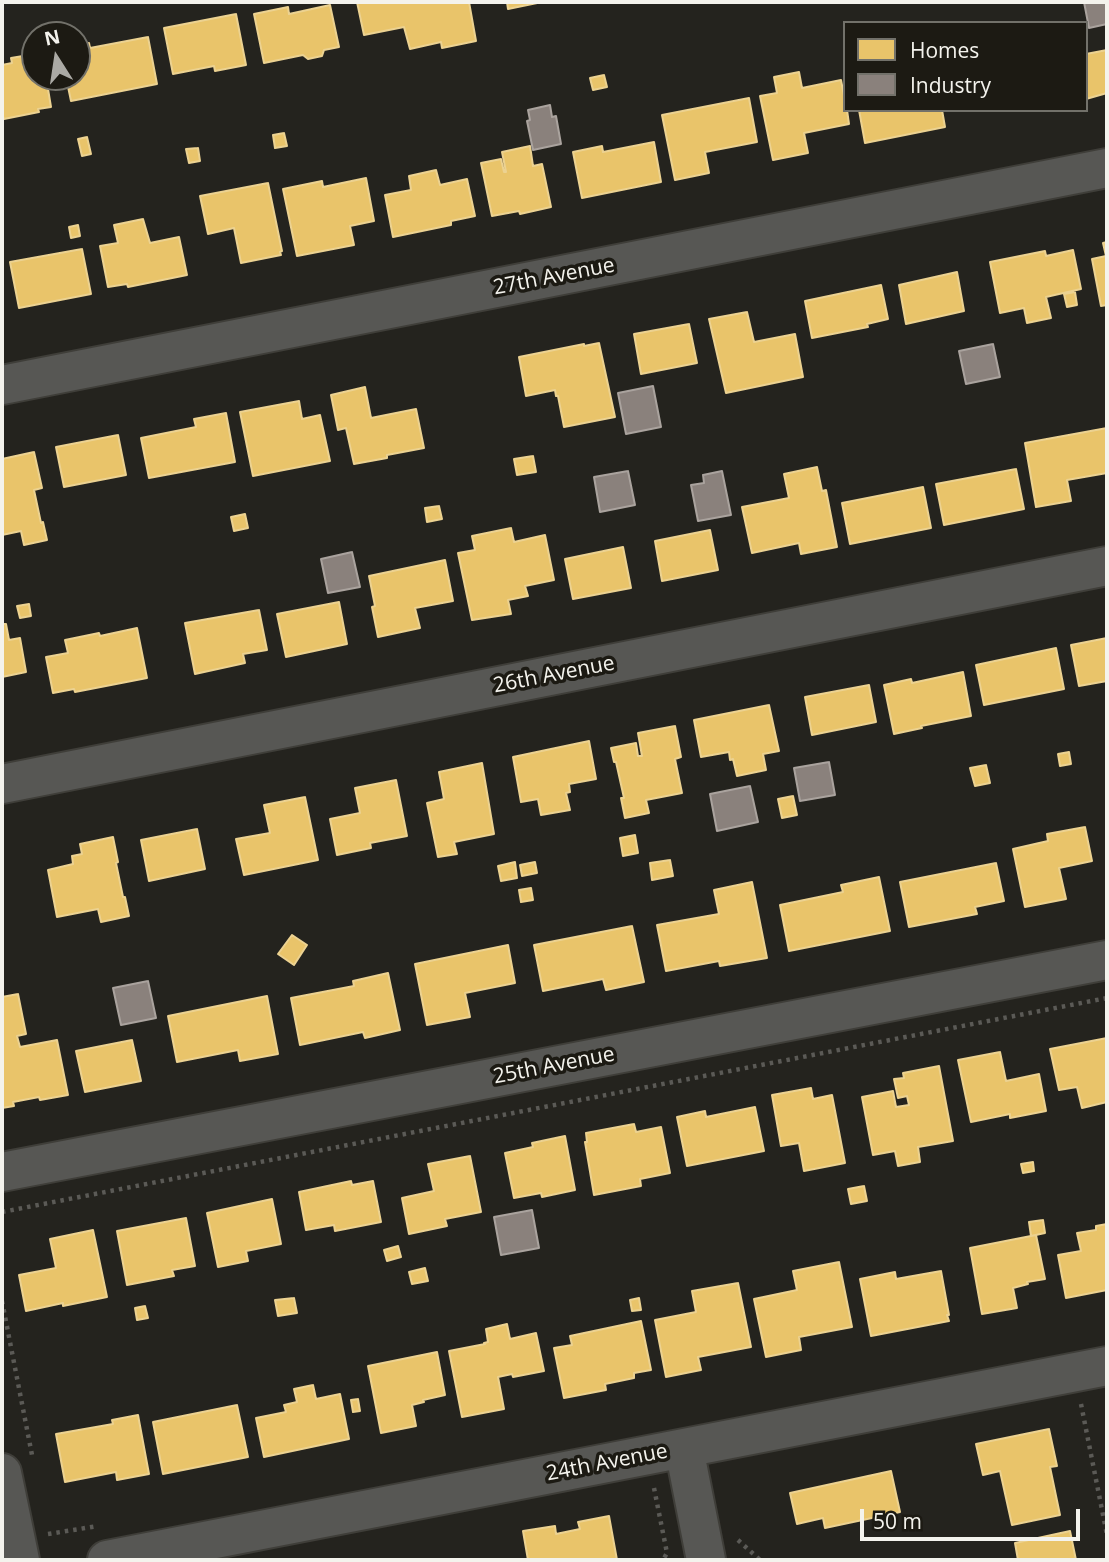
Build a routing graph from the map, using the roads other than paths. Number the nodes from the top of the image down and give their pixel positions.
1 (1107, 168) edge
2 (2, 385) edge
3 (1107, 566) edge
4 (2, 784) edge
5 (1107, 960) edge
6 (2, 1172) edge
7 (1091, 1369) edge
8 (684, 1448) junction
9 (18, 1469) edge
10 (35, 1552) edge
11 (107, 1560) edge
12 (706, 1560) edge

1 - 2 street, 27th Avenue
3 - 4 street, 26th Avenue
5 - 6 street, 25th Avenue
7 - 8 street, 24th Avenue
8 - 11 street, 24th Avenue
8 - 12 street
9 - 10 street

